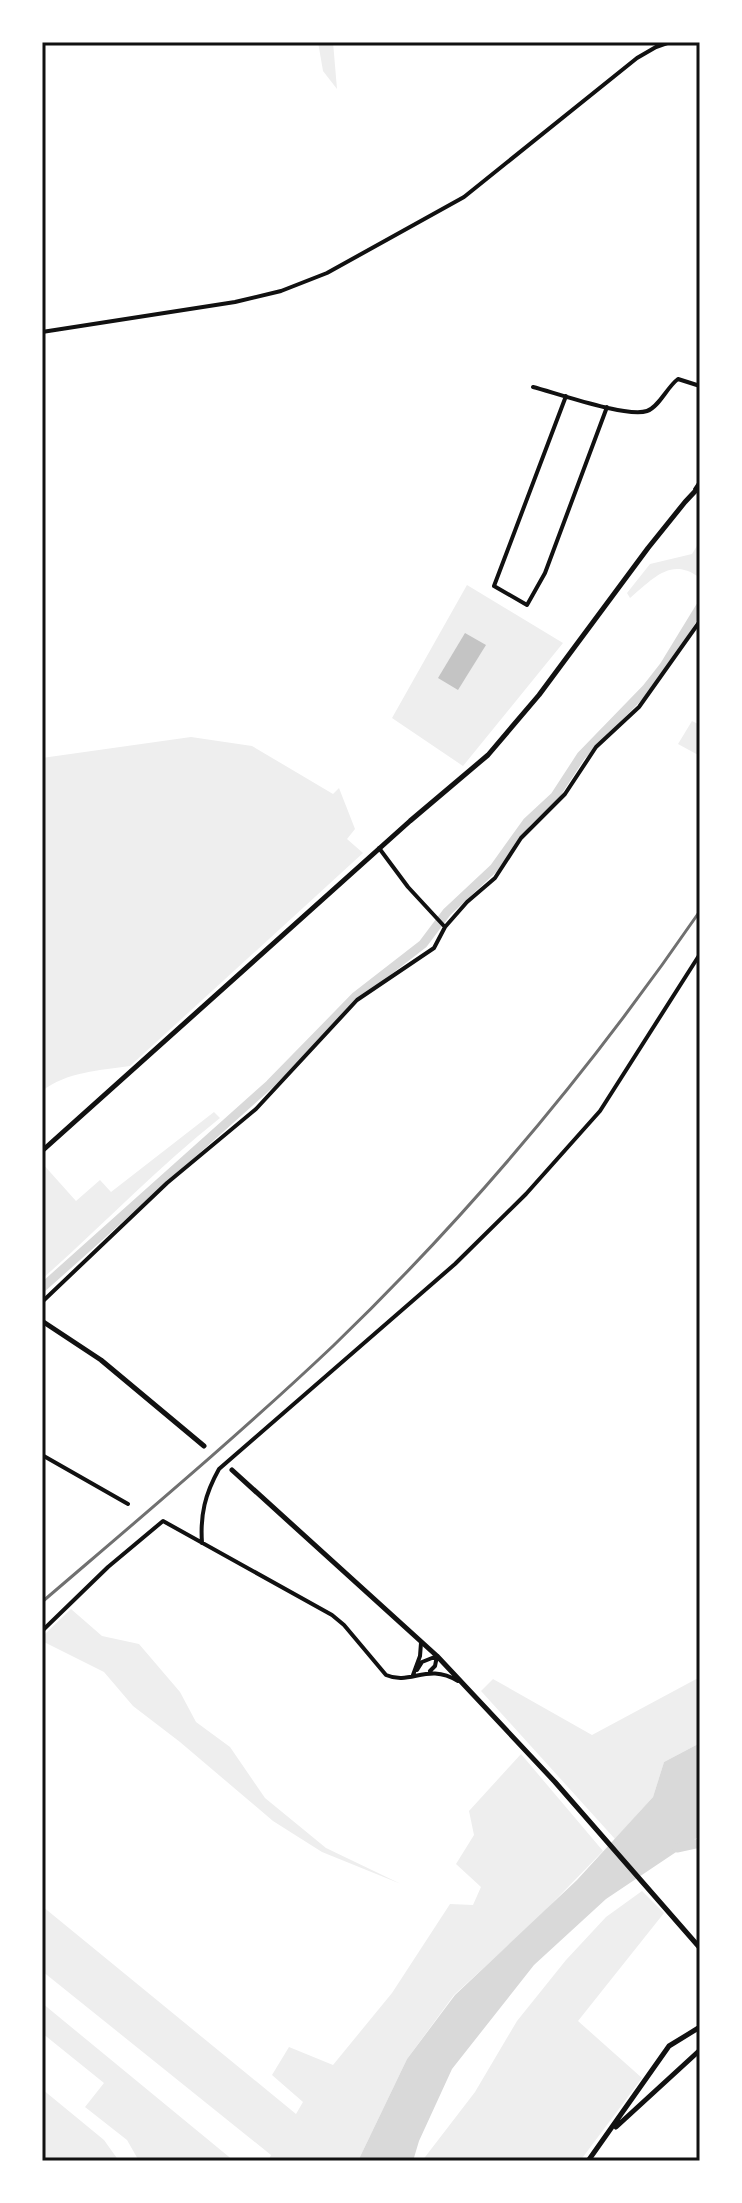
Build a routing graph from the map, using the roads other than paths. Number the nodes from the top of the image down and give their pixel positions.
1 (670, 42) edge
2 (42, 332) edge
3 (700, 386) edge
4 (533, 387) dead end
5 (566, 396) junction
6 (607, 407) junction
7 (700, 480) edge
8 (700, 486) edge
9 (685, 502) junction
10 (700, 621) edge
11 (379, 848) junction
12 (444, 926) junction
13 (700, 954) edge
14 (42, 1151) edge
15 (42, 1302) edge
16 (42, 1321) edge
17 (204, 1446) dead end
18 (42, 1455) edge
19 (232, 1470) dead end
20 (128, 1504) dead end
21 (202, 1543) junction
22 (42, 1631) edge
23 (421, 1640) junction
24 (437, 1656) junction
25 (430, 1671) junction
26 (412, 1676) junction
27 (461, 1682) junction
28 (699, 1947) edge
29 (700, 2027) edge
30 (700, 2050) edge
31 (604, 2139) junction
32 (588, 2161) edge

1 - 2 street
3 - 6 street
4 - 5 street
5 - 6 street
5 - 6 street
7 - 9 lane
8 - 9 main road
9 - 11 main road
10 - 12 street
11 - 12 street
11 - 14 main road
12 - 15 street
13 - 21 street
16 - 17 main road
18 - 20 street
19 - 23 main road
21 - 22 street
21 - 26 street
23 - 24 main road
23 - 26 street
24 - 25 street
24 - 26 street
24 - 27 main road
25 - 26 street
25 - 27 street
27 - 28 main road
29 - 31 main road
30 - 31 main road
31 - 32 main road

